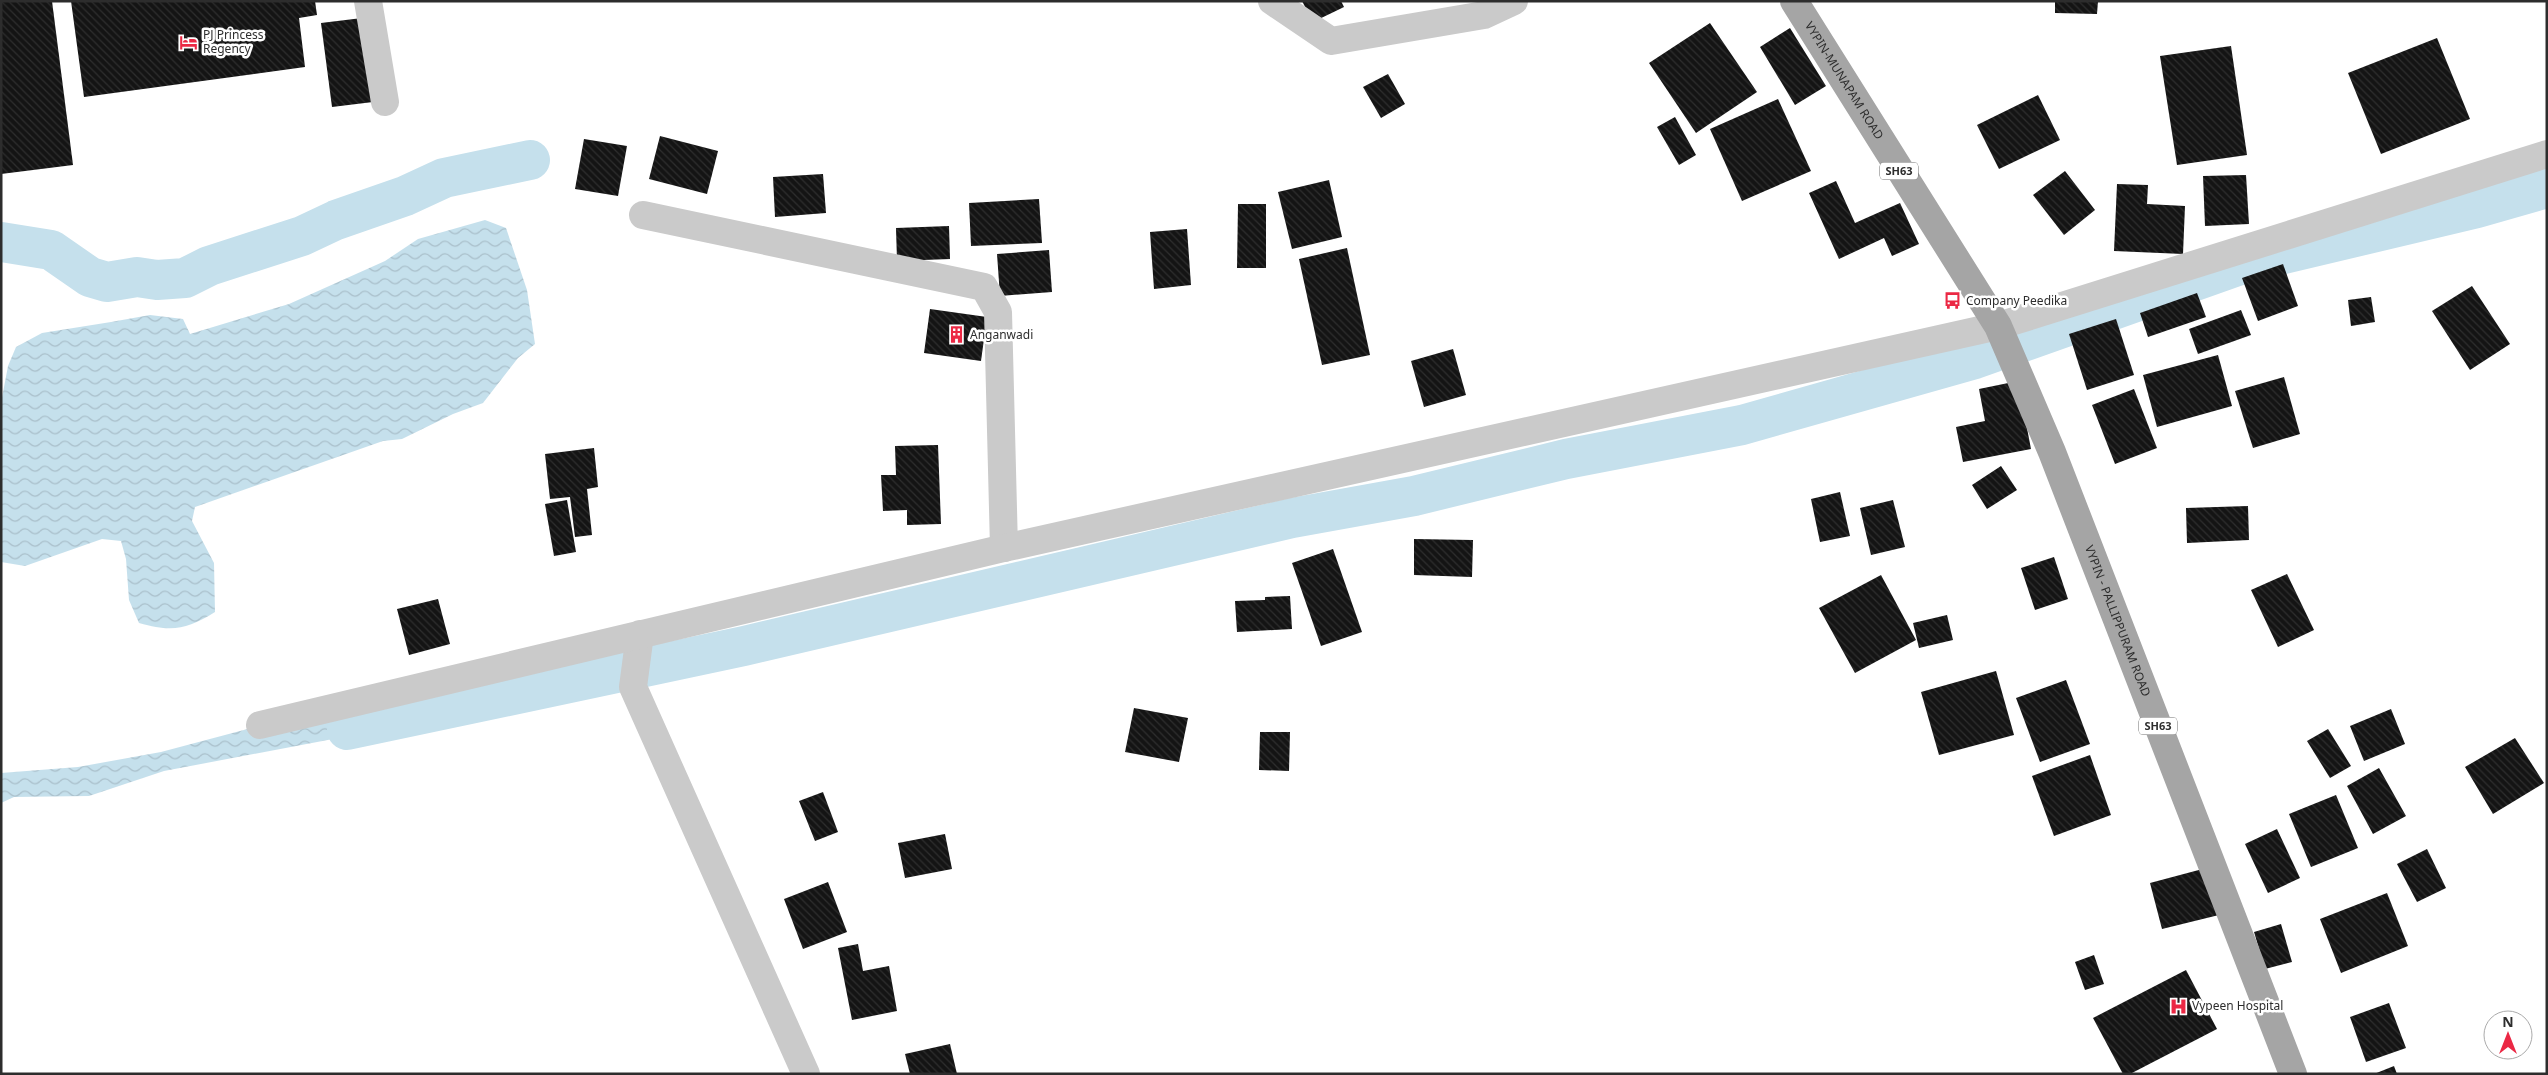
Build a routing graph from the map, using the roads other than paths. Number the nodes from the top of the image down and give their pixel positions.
1 (368, 1) edge
2 (1272, 1) edge
3 (1514, 1) edge
4 (1794, 1) edge
5 (385, 102) dead end
6 (2547, 154) edge
7 (643, 215) dead end
8 (2001, 333) junction
9 (1004, 548) junction
10 (640, 634) junction
11 (260, 725) dead end
12 (806, 1074) edge
13 (2293, 1074) edge

1 - 5 street
2 - 3 street
4 - 8 main road, VYPIN-MUNAPAM ROAD / SH63
6 - 8 street
7 - 9 street
8 - 9 street
8 - 13 main road, VYPIN - PALLIPPURAM ROAD / SH63
9 - 10 street
10 - 11 street
10 - 12 street

